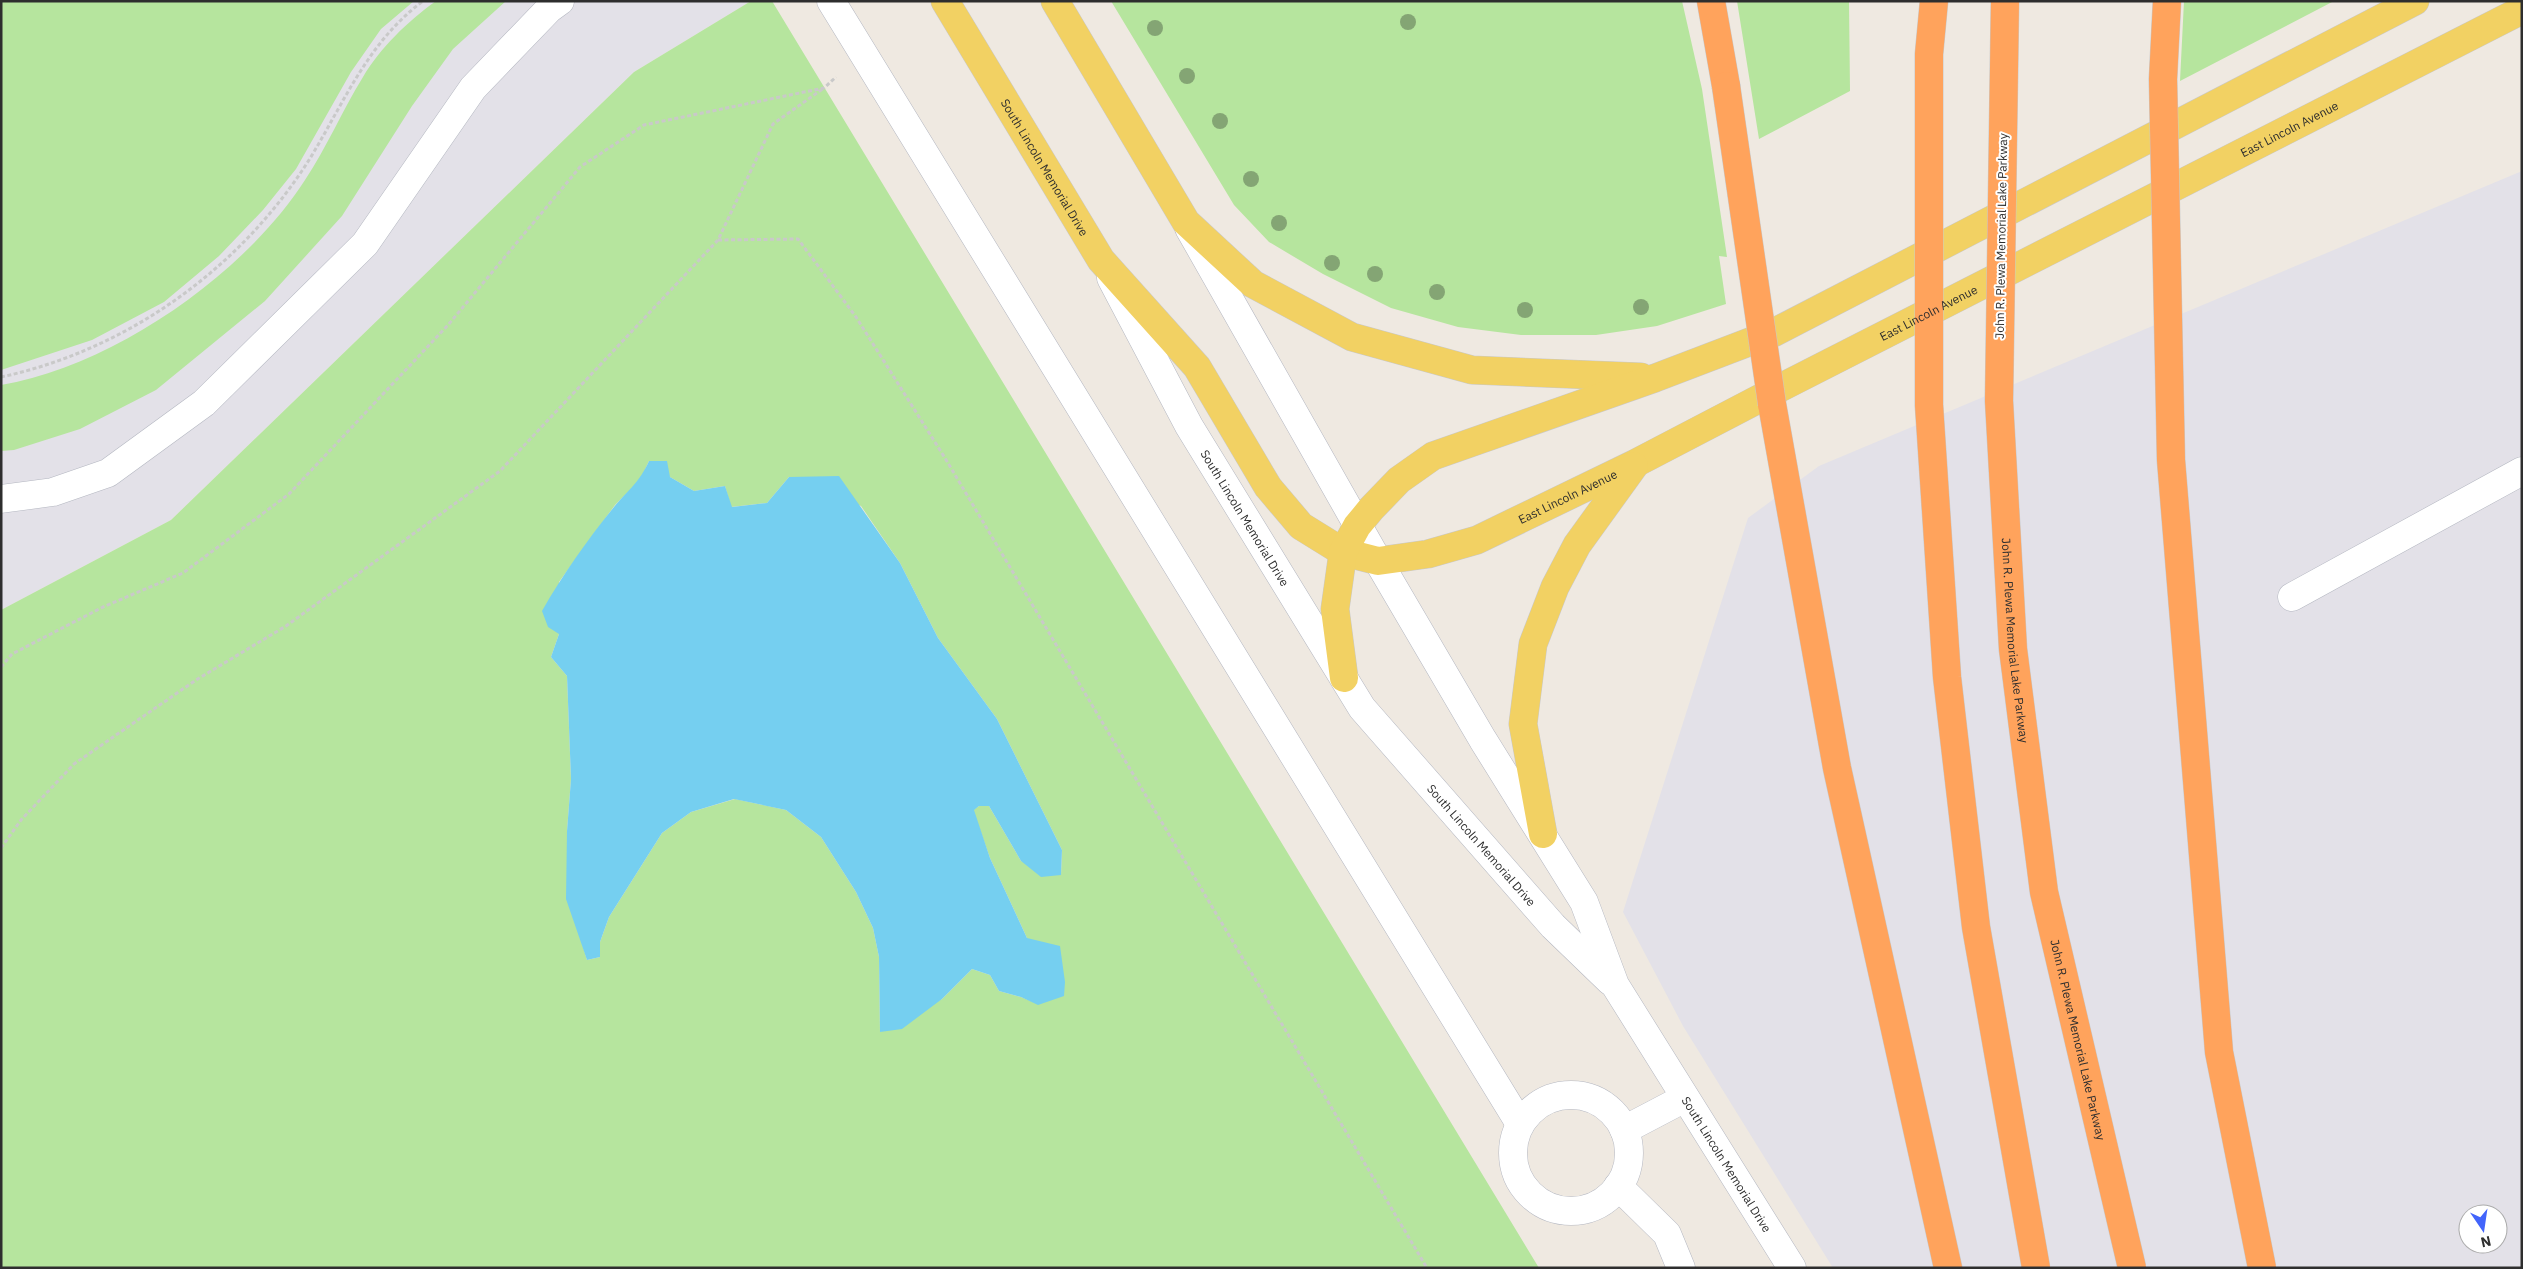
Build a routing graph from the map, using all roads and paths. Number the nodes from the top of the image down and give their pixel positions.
1 (423, 1) edge
2 (560, 1) edge
3 (830, 1) edge
4 (945, 1) edge
5 (1055, 1) edge
6 (1711, 1) edge
7 (1934, 1) edge
8 (2006, 1) edge
9 (2167, 1) edge
10 (2415, 1) edge
11 (2522, 10) edge
12 (862, 52) junction
13 (824, 88) junction
14 (1186, 222) junction
15 (718, 240) junction
16 (1101, 260) junction
17 (1, 377) edge
18 (1655, 378) junction
19 (1636, 464) junction
20 (2522, 471) edge
21 (1, 499) edge
22 (1357, 526) junction
23 (1342, 552) junction
24 (1378, 561) junction
25 (2292, 597) dead end
26 (1, 666) edge
27 (1344, 678) junction
28 (1543, 834) junction
29 (1, 848) edge
30 (1615, 985) junction
31 (1685, 1098) junction
32 (1520, 1124) junction
33 (1624, 1130) junction
34 (1618, 1186) junction
35 (1428, 1268) edge
36 (1681, 1268) edge
37 (1792, 1268) edge
38 (1948, 1268) edge
39 (2036, 1268) edge
40 (2132, 1268) edge
41 (2262, 1268) edge

1 - 17 path
2 - 21 street
3 - 12 street
4 - 16 main road, South Lincoln Memorial Drive
5 - 14 main road, South Lincoln Memorial Drive
6 - 38 highway, bridge
7 - 39 highway, bridge
8 - 40 highway, John R. Plewa Memorial Lake Parkway, bridge
9 - 41 highway, bridge
10 - 18 main road
11 - 19 main road, East Lincoln Avenue
12 - 13 path
12 - 32 street
13 - 15 path
13 - 26 path
14 - 18 main road
14 - 22 street, South Lincoln Memorial Drive
15 - 29 path
15 - 35 path
16 - 23 main road
16 - 27 street, South Lincoln Memorial Drive
18 - 22 main road
19 - 24 main road, East Lincoln Avenue
19 - 28 main road
20 - 25 street
22 - 23 main road
22 - 24 street, South Lincoln Memorial Drive
23 - 24 main road
23 - 27 main road
24 - 28 street, South Lincoln Memorial Drive
27 - 30 street, South Lincoln Memorial Drive
28 - 30 street, South Lincoln Memorial Drive
30 - 31 street, South Lincoln Memorial Drive
31 - 33 street
31 - 37 street, South Lincoln Memorial Drive
32 - 33 street
32 - 34 street
33 - 34 street
34 - 36 street

